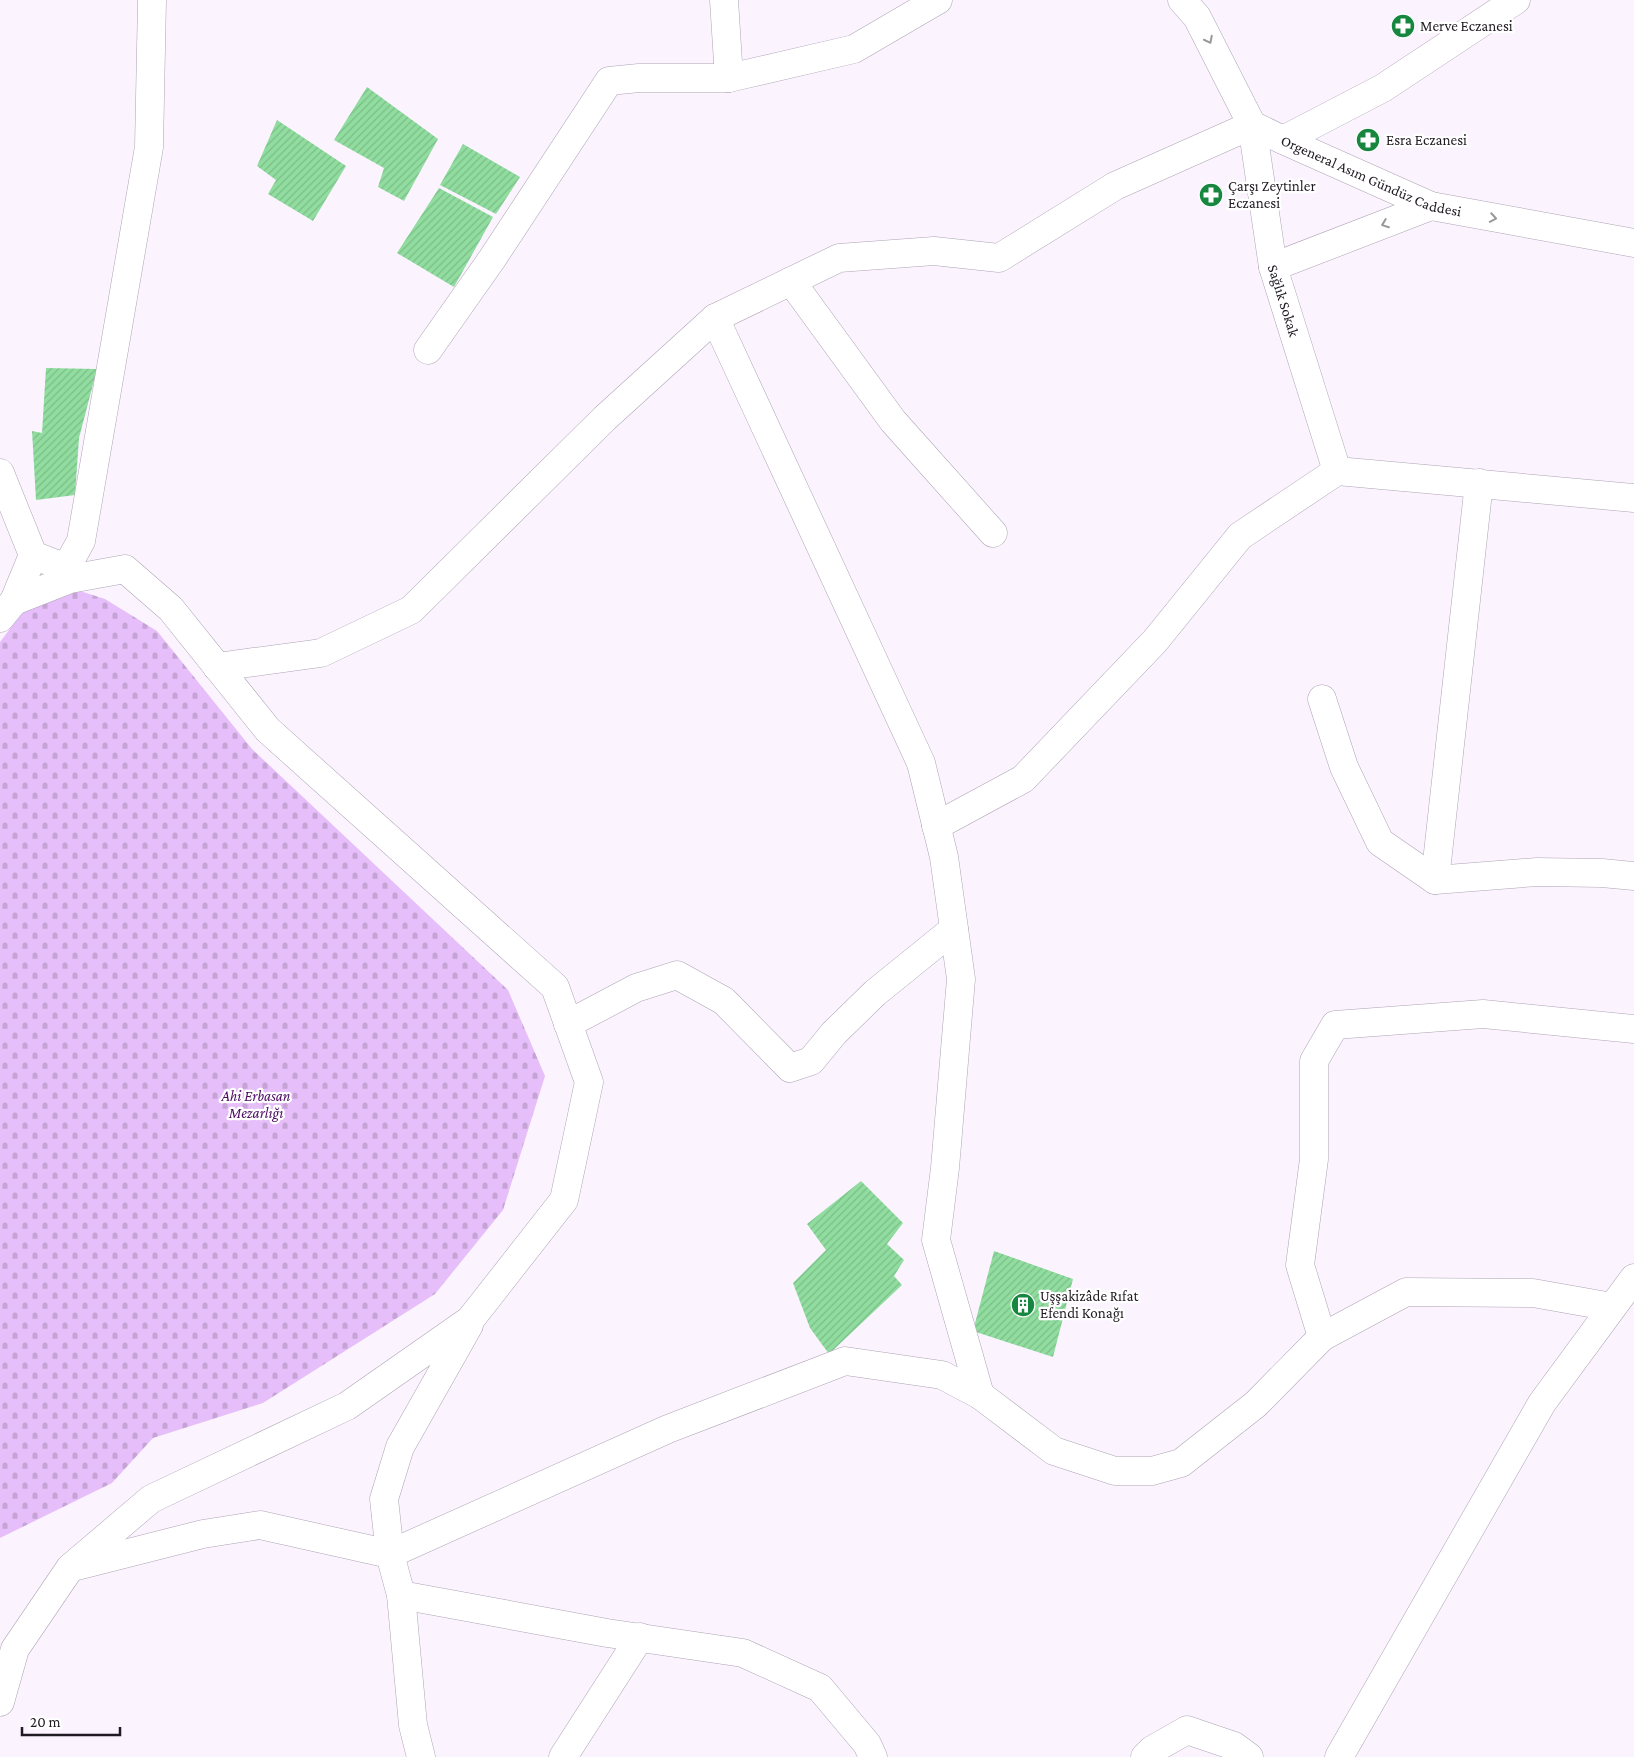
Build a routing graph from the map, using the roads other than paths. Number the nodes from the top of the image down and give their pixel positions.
1 (152, 0) edge
2 (724, 0) edge
3 (938, 0) edge
4 (1182, 0) edge
5 (1516, 0) edge
6 (729, 78) junction
7 (1252, 124) junction
8 (1283, 140) junction
9 (1431, 206) junction
10 (1634, 244) edge
11 (1273, 267) junction
12 (792, 281) junction
13 (715, 318) junction
14 (428, 350) dead end
15 (1337, 471) junction
16 (0, 473) edge
17 (1479, 483) junction
18 (1634, 498) edge
19 (993, 533) dead end
20 (33, 555) junction
21 (7, 610) edge
22 (217, 667) junction
23 (1322, 699) dead end
24 (936, 826) junction
25 (1634, 876) edge
26 (1435, 880) junction
27 (954, 929) junction
28 (568, 1024) junction
29 (1634, 1029) edge
30 (1634, 1278) edge
31 (1612, 1307) junction
32 (473, 1317) junction
33 (1322, 1337) junction
34 (980, 1395) junction
35 (390, 1554) junction
36 (70, 1568) junction
37 (401, 1595) junction
38 (640, 1638) junction
39 (0, 1702) edge
40 (421, 1757) edge
41 (563, 1757) edge
42 (873, 1757) edge
43 (1145, 1757) edge
44 (1249, 1757) edge
45 (1339, 1757) edge

1 - 20 street
2 - 6 street
3 - 6 street
4 -> 7 street
5 - 8 street
6 - 14 street
7 - 8 street, Orgeneral Asım Gündüz Caddesi
7 - 11 street, Sağlık Sokak
7 - 12 street
8 - 9 street, Orgeneral Asım Gündüz Caddesi
9 -> 10 street, Orgeneral Asım Gündüz Caddesi
9 -> 11 street
11 - 15 street, Sağlık Sokak
12 - 13 street
12 - 19 street
13 - 22 street
13 - 24 street
15 - 17 street
15 - 24 street
16 - 20 street
17 - 18 street
17 - 26 street
20 - 21 street
21 - 22 street
22 - 28 street
23 - 26 street
24 - 27 street
25 - 26 street
27 - 28 street
27 - 34 street
28 - 32 street
29 - 33 street
30 - 31 street
31 - 33 street
31 - 45 street
32 - 35 street
32 - 36 street
33 - 34 street
34 - 35 street
35 - 36 street
35 - 37 street
36 - 39 street
37 - 38 street
37 - 40 street
38 - 41 street
38 - 42 street
43 - 44 street

